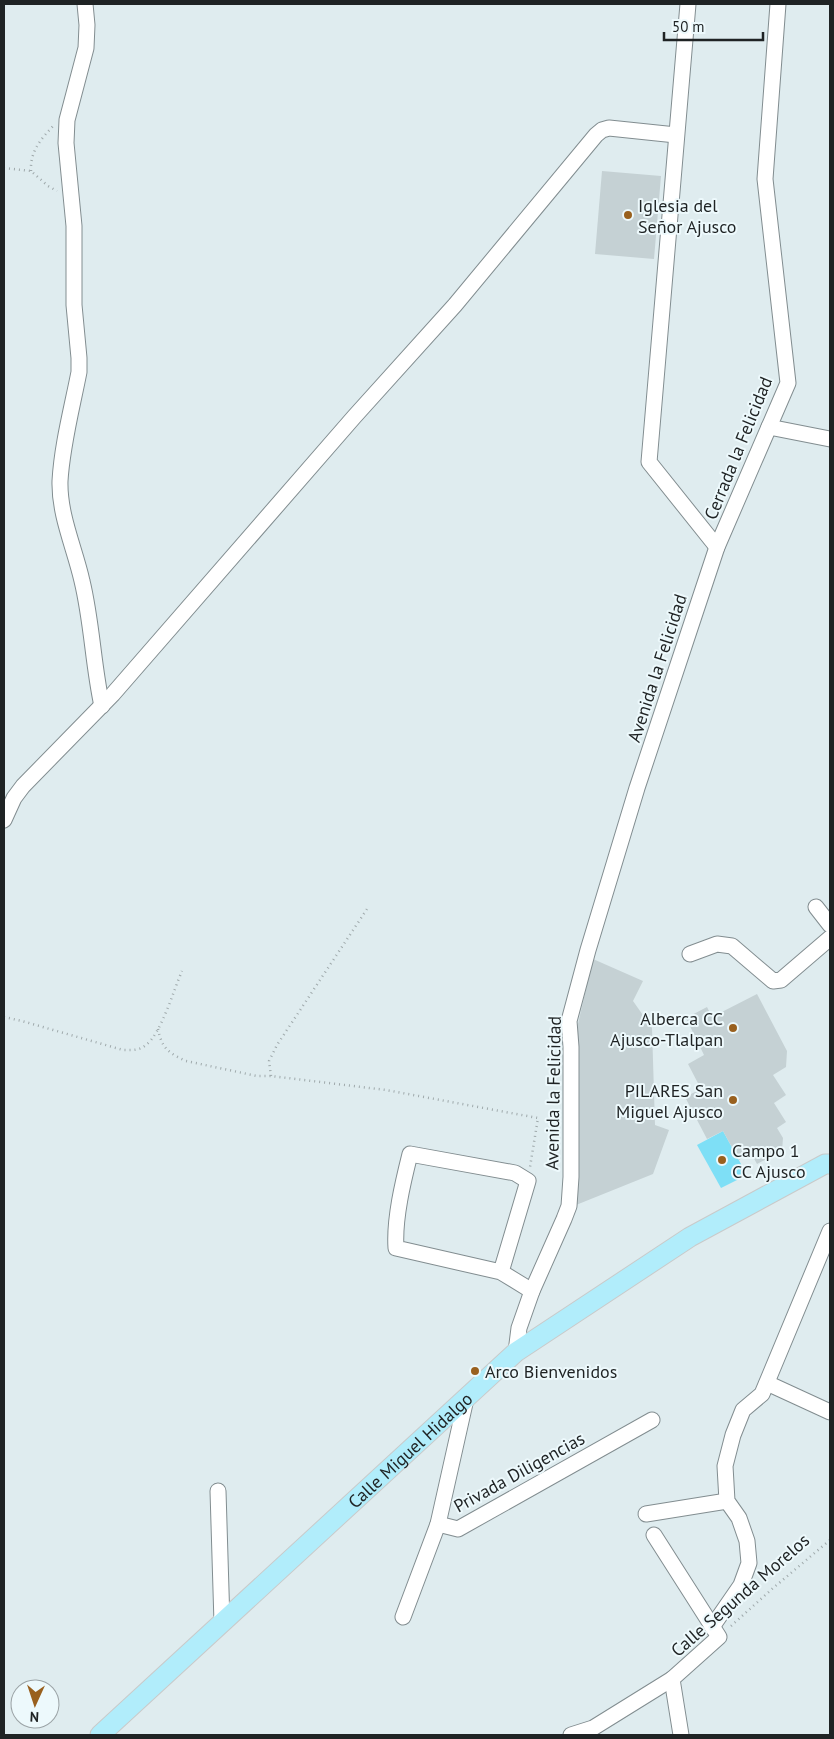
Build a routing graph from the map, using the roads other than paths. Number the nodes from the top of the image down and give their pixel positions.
1 (85, 4) edge
2 (688, 4) edge
3 (778, 4) edge
4 (676, 135) junction
5 (769, 427) junction
6 (830, 439) edge
7 (717, 546) junction
8 (102, 706) junction
9 (4, 820) edge
10 (816, 907) dead end
11 (830, 925) edge
12 (830, 938) edge
13 (690, 954) dead end
14 (830, 1164) edge
15 (830, 1231) edge
16 (501, 1272) junction
17 (532, 1290) junction
18 (516, 1352) junction
19 (767, 1383) junction
20 (466, 1399) junction
21 (830, 1412) edge
22 (652, 1420) dead end
23 (218, 1491) dead end
24 (727, 1501) junction
25 (646, 1514) dead end
26 (438, 1524) junction
27 (654, 1535) dead end
28 (403, 1617) dead end
29 (222, 1623) junction
30 (716, 1632) junction
31 (672, 1679) junction
32 (100, 1735) edge
33 (571, 1735) edge
34 (681, 1735) edge

1 - 8 street
2 - 4 street
3 - 5 street, Cerrada la Felicidad
4 - 7 street
4 - 8 street
5 - 6 street
5 - 7 street, Cerrada la Felicidad
7 - 17 street, Avenida la Felicidad
8 - 9 street
10 - 11 street
12 - 13 street
14 - 18 main road, Calle Miguel Hidalgo
15 - 19 street
16 - 16 street
16 - 17 street
17 - 18 street, Avenida la Felicidad
18 - 20 main road, Calle Miguel Hidalgo
19 - 21 street
19 - 24 street
20 - 26 street
20 - 29 main road, Calle Miguel Hidalgo
22 - 26 street, Privada Diligencias
23 - 29 street
24 - 25 street
24 - 30 street
26 - 28 street, Privada Diligencias
27 - 30 street
29 - 32 main road, Calle Miguel Hidalgo
30 - 31 street, Calle Segunda Morelos
31 - 33 street
31 - 34 street, Calle Segunda Morelos

